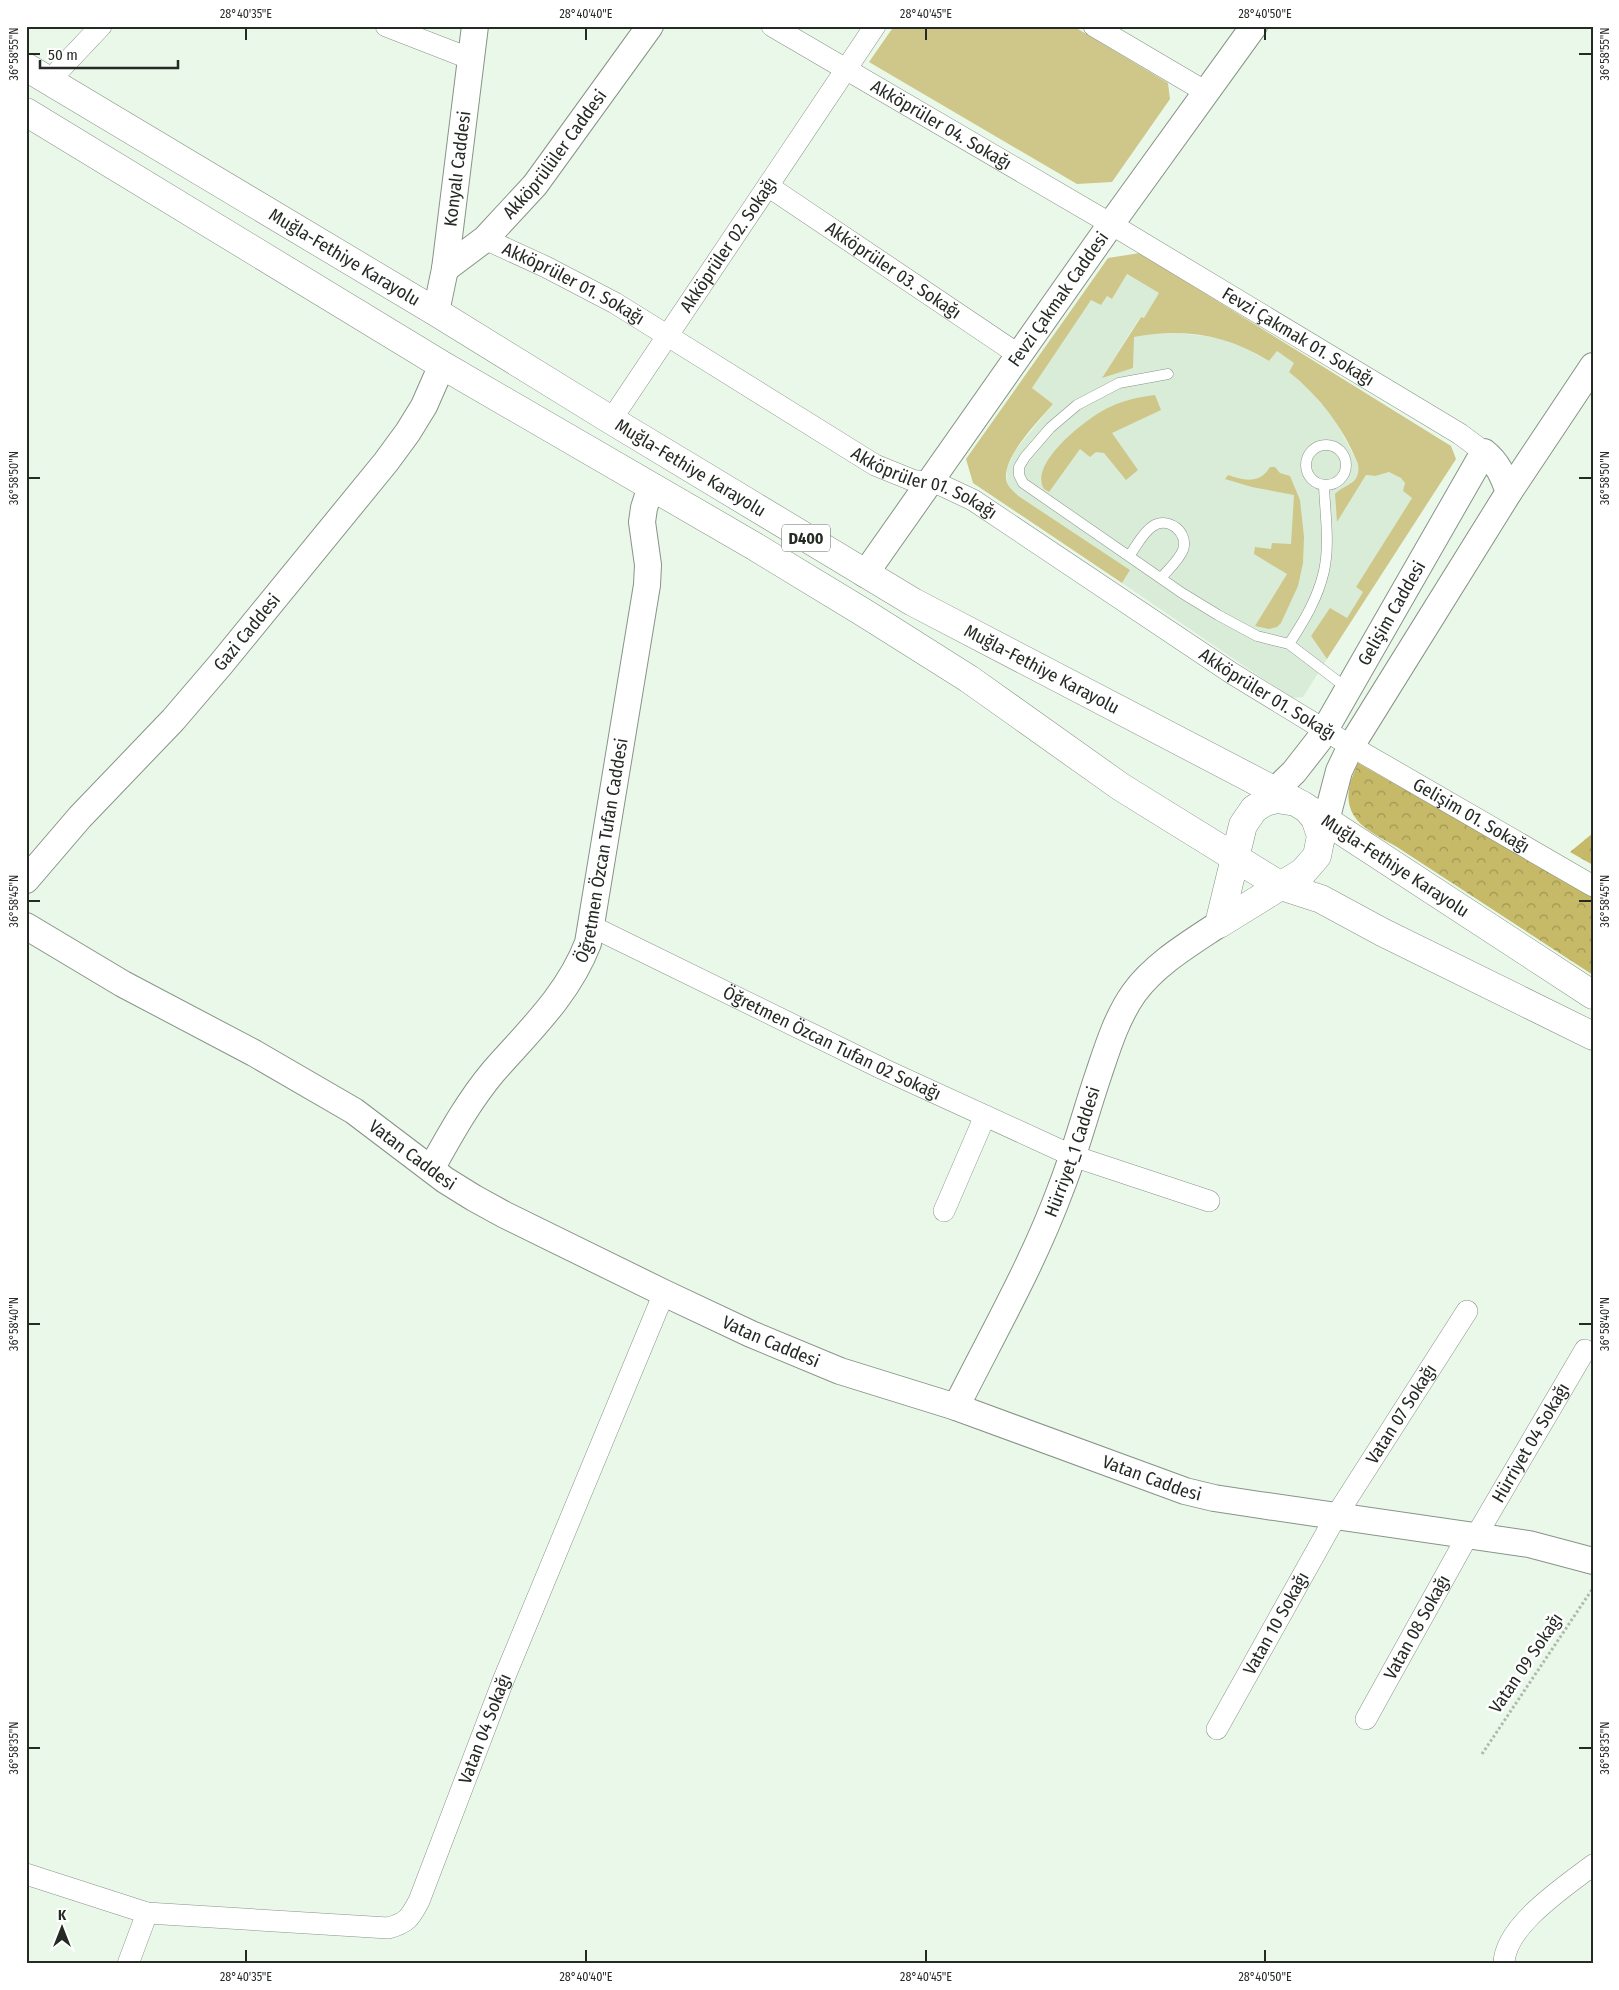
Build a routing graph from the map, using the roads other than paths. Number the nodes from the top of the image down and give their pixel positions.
1 (101, 26) edge
2 (386, 26) edge
3 (475, 26) edge
4 (650, 26) edge
5 (772, 26) edge
6 (875, 26) edge
7 (1094, 26) edge
8 (1254, 26) edge
9 (472, 60) junction
10 (26, 63) edge
11 (846, 68) junction
12 (34, 72) edge
13 (1206, 92) junction
14 (26, 112) edge
15 (768, 186) junction
16 (1111, 224) junction
17 (486, 239) junction
18 (445, 269) junction
19 (436, 312) junction
20 (668, 336) junction
21 (1019, 355) junction
22 (442, 365) junction
23 (1593, 366) edge
24 (1168, 374) dead end
25 (611, 420) junction
26 (1484, 452) junction
27 (929, 482) junction
28 (651, 486) junction
29 (1324, 486) junction
30 (1509, 492) junction
31 (1129, 556) junction
32 (864, 574) junction
33 (1161, 578) junction
34 (1289, 644) junction
35 (1348, 690) junction
36 (1325, 731) junction
37 (1351, 746) junction
38 (1267, 798) junction
39 (1323, 832) junction
40 (1238, 847) junction
41 (1279, 878) junction
42 (26, 880) edge
43 (1593, 886) edge
44 (1219, 924) junction
45 (26, 926) edge
46 (591, 926) junction
47 (1593, 995) edge
48 (1593, 1036) edge
49 (985, 1116) junction
50 (1073, 1156) junction
51 (431, 1169) junction
52 (1209, 1201) dead end
53 (944, 1211) dead end
54 (664, 1293) junction
55 (1467, 1311) dead end
56 (1585, 1350) dead end
57 (956, 1407) junction
58 (1336, 1516) junction
59 (1472, 1536) junction
60 (1593, 1561) edge
61 (1366, 1719) dead end
62 (1217, 1729) dead end
63 (1593, 1864) edge
64 (26, 1874) edge
65 (148, 1913) junction
66 (128, 1964) edge
67 (1504, 1964) edge

1 - 12 street
2 - 9 street
3 - 9 street, Konyalı Caddesi
4 - 17 street, Akköprülüler Caddesi
5 - 11 street, Akköprüler 04. Sokağı
6 - 11 street, Akköprüler 02. Sokağı
7 - 13 street
8 - 13 street, Fevzi Çakmak Caddesi
9 - 18 street, Konyalı Caddesi
10 - 12 lane
11 - 15 street, Akköprüler 02. Sokağı
11 - 16 street, Akköprüler 04. Sokağı
12 - 19 highway, Muğla-Fethiye Karayolu / D400
13 - 16 street, Fevzi Çakmak Caddesi
14 - 22 highway, Muğla-Fethiye Karayolu / D400
15 - 20 street, Akköprüler 02. Sokağı
15 - 21 street, Akköprüler 03. Sokağı
16 - 21 street, Fevzi Çakmak Caddesi
16 - 26 street, Fevzi Çakmak 01. Sokağı
17 - 18 street, Akköprülüler Caddesi
17 - 20 street, Akköprüler 01. Sokağı
18 - 19 street, Konyalı Caddesi
19 - 25 highway, Muğla-Fethiye Karayolu / D400
20 - 25 street, Akköprüler 02. Sokağı
20 - 27 street, Akköprüler 01. Sokağı
21 - 27 street, Fevzi Çakmak Caddesi
22 - 28 highway, Muğla-Fethiye Karayolu / D400
22 - 42 street, Gazi Caddesi
23 - 30 street, Gelişim Caddesi
24 - 31 lane
25 - 32 highway, Muğla-Fethiye Karayolu / D400
26 - 30 street
26 - 35 street, Gelişim Caddesi
27 - 32 street, Fevzi Çakmak Caddesi
27 - 36 street, Akköprüler 01. Sokağı
28 - 40 highway, Muğla-Fethiye Karayolu / D400
28 - 46 street, Öğretmen Özcan Tufan Caddesi
29 - 29 lane
29 - 34 lane
30 - 37 street, Gelişim Caddesi
31 - 33 lane
31 - 33 lane
32 - 38 highway, Muğla-Fethiye Karayolu / D400
33 - 34 lane
34 - 35 lane
35 - 36 street, Gelişim Caddesi
36 - 37 street, Akköprüler 01. Sokağı
36 - 38 street, Gelişim Caddesi
37 - 39 street, Gelişim Caddesi
37 - 43 street, Gelişim 01. Sokağı
38 - 39 highway, Muğla-Fethiye Karayolu / D400
38 - 40 highway
39 - 41 highway
39 - 47 highway, Muğla-Fethiye Karayolu / D400
40 - 41 highway, Muğla-Fethiye Karayolu / D400
40 - 44 highway
41 - 44 highway
41 - 48 highway, Muğla-Fethiye Karayolu / D400
44 - 50 street, Hürriyet_1 Caddesi
45 - 51 street, Vatan Caddesi
46 - 49 street, Öğretmen Özcan Tufan 02 Sokağı
46 - 51 street, Öğretmen Özcan Tufan Caddesi
49 - 50 street, Öğretmen Özcan Tufan 02 Sokağı
49 - 53 street
50 - 52 street, Öğretmen Özcan Tufan 02 Sokağı
50 - 57 street, Hürriyet_1 Caddesi
51 - 54 street, Vatan Caddesi
54 - 57 street, Vatan Caddesi
54 - 65 street, Vatan 04 Sokağı
55 - 58 street, Vatan 07 Sokağı
56 - 59 street, Hürriyet 04 Sokağı
57 - 58 street, Vatan Caddesi
58 - 59 street, Vatan Caddesi
58 - 62 street, Vatan 10 Sokağı
59 - 60 street, Vatan Caddesi
59 - 61 street, Vatan 08 Sokağı
63 - 67 street
64 - 65 street, Vatan 04 Sokağı
65 - 66 street

